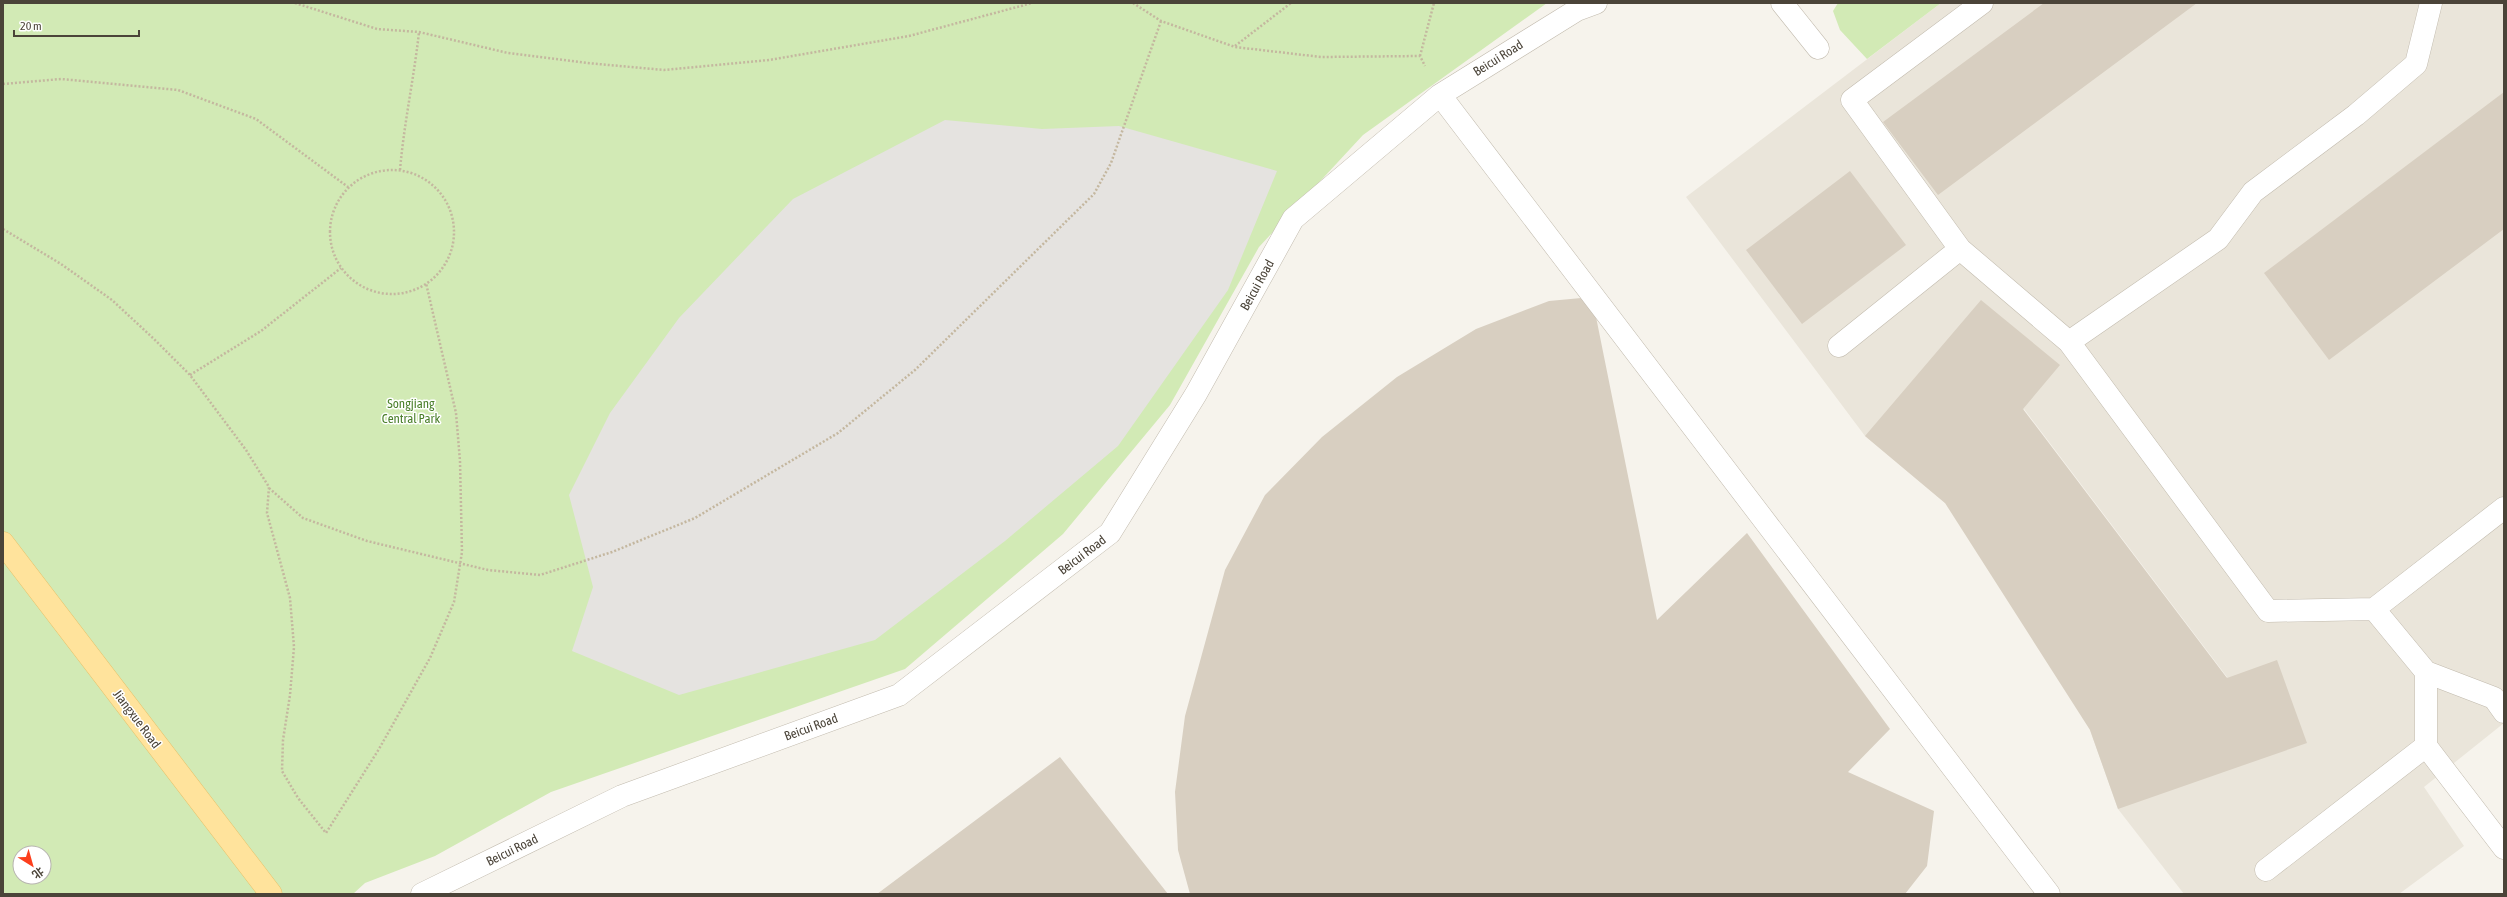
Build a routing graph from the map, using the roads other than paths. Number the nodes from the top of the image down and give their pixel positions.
1 (1596, 3) edge
2 (1782, 3) edge
3 (1982, 3) edge
4 (2431, 3) edge
5 (1818, 48) dead end
6 (1440, 95) junction
7 (1960, 248) junction
8 (2069, 342) junction
9 (1839, 346) dead end
10 (2504, 508) edge
11 (3, 543) edge
12 (2374, 609) junction
13 (2426, 672) junction
14 (2504, 712) edge
15 (2426, 746) junction
16 (2504, 848) edge
17 (2266, 870) dead end
18 (271, 894) edge
19 (422, 894) edge
20 (2049, 894) edge

1 - 6 street, Beicui Road
2 - 5 street
3 - 7 street
4 - 8 street
6 - 19 street, Beicui Road
6 - 20 street
7 - 8 street
7 - 9 street
8 - 12 street
10 - 12 street
11 - 18 main road, Jiangxue Road
12 - 13 street
13 - 14 street
13 - 15 street
15 - 16 street
15 - 17 street

